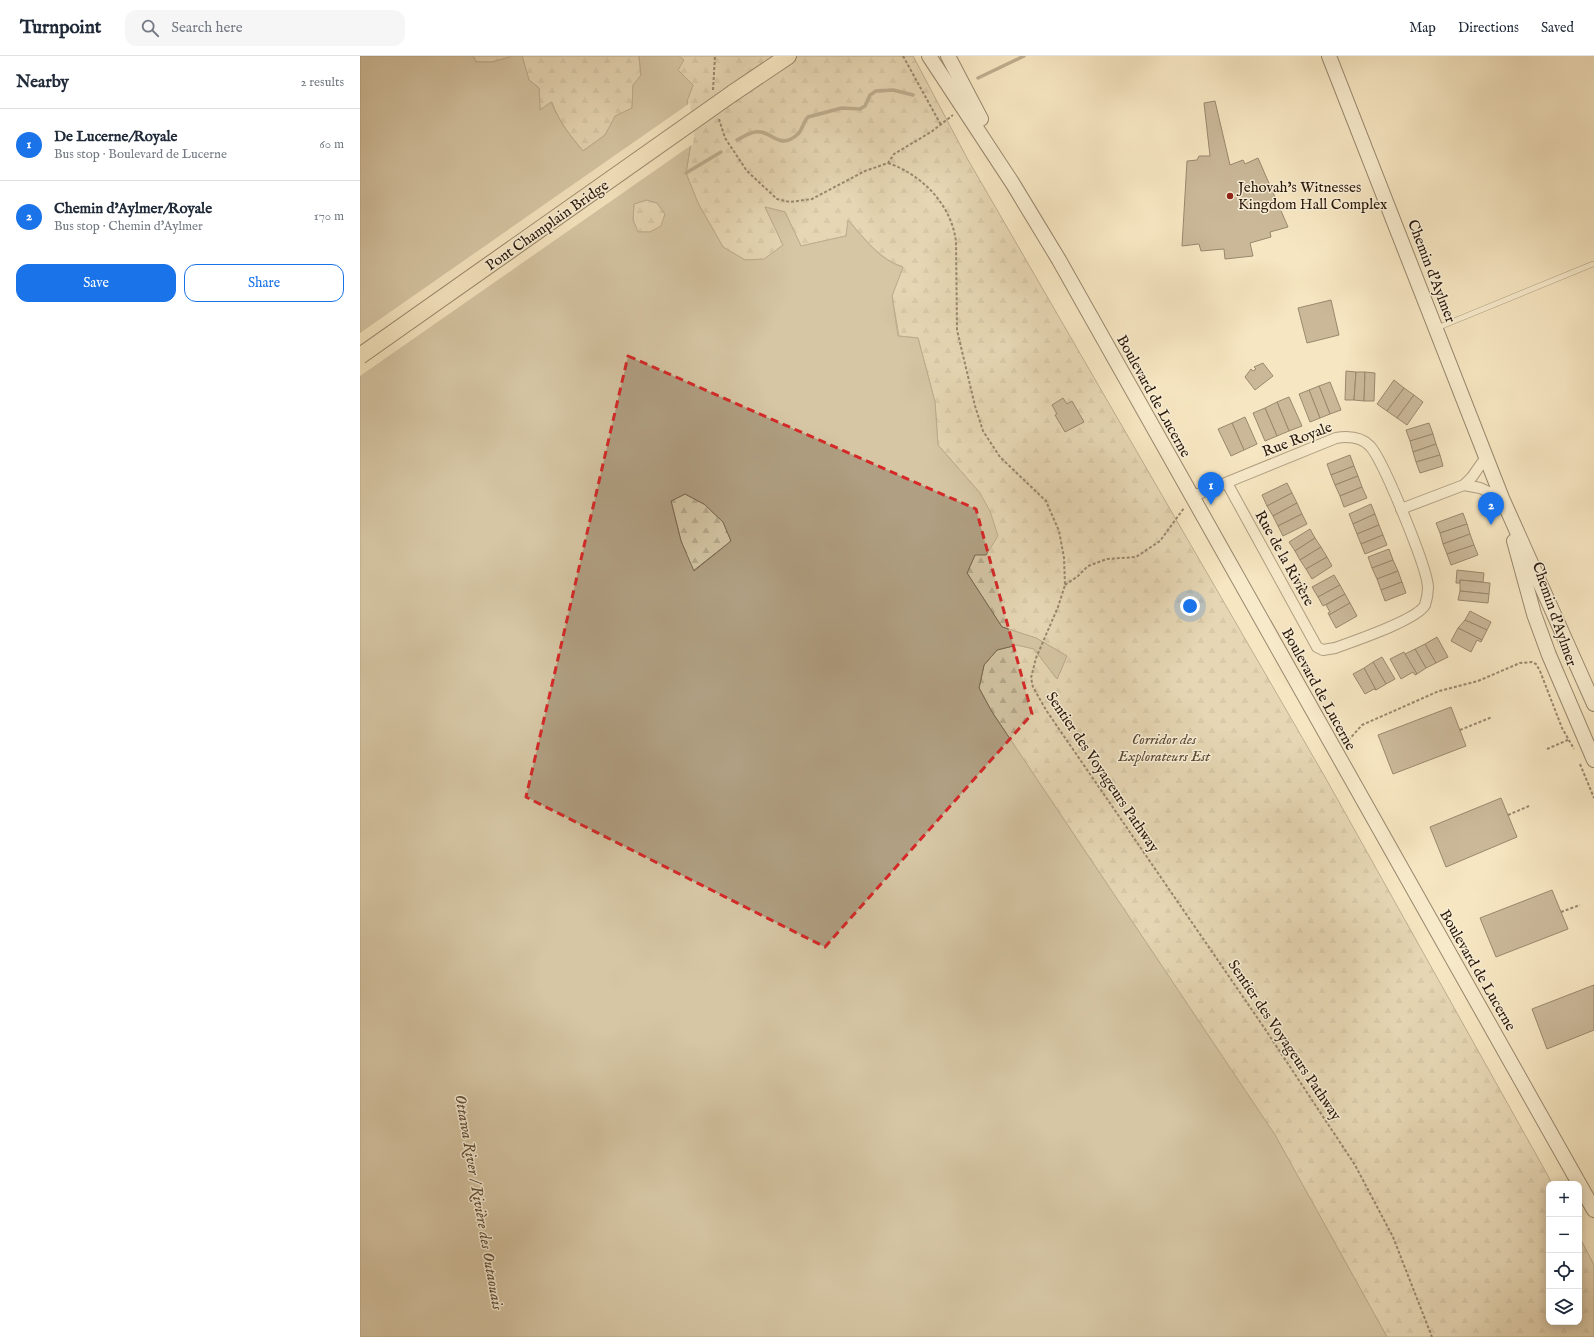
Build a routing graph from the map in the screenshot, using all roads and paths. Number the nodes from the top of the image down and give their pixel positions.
1 (716, 56) edge
2 (788, 56) edge
3 (903, 56) edge
4 (929, 56) edge
5 (948, 56) edge
6 (1329, 56) edge
7 (713, 91) dead end
8 (963, 106) junction
9 (719, 118) dead end
10 (942, 125) junction
11 (888, 162) junction
12 (1013, 184) junction
13 (1593, 264) dead end
14 (1436, 329) junction
15 (360, 356) edge
16 (1486, 457) junction
17 (1227, 483) junction
18 (1464, 485) junction
19 (1191, 497) junction
20 (1502, 498) junction
21 (1401, 509) junction
22 (1065, 585) junction
23 (1317, 647) joint
24 (1594, 704) edge
25 (1492, 718) dead end
26 (1460, 730) dead end
27 (1570, 740) junction
28 (1547, 749) dead end
29 (1334, 751) junction
30 (1575, 752) dead end
31 (1578, 759) dead end
32 (1594, 760) edge
33 (1594, 798) edge
34 (1529, 806) dead end
35 (1508, 814) dead end
36 (1580, 905) dead end
37 (1561, 912) dead end
38 (1594, 1210) edge
39 (1432, 1337) edge

1 - 7 path
2 - 15 main road, Pont Champlain Bridge, bridge
3 - 10 path
4 - 8 street, Boulevard de Lucerne
5 - 12 street, Boulevard de Lucerne
6 - 14 street, Chemin d'Aylmer
8 - 10 path
8 - 12 street, Boulevard de Lucerne
9 - 11 path
10 - 11 path
11 - 22 path, Sentier des Voyageurs Pathway
12 - 19 street, Boulevard de Lucerne
13 - 14 lane
14 - 16 street, Chemin d'Aylmer
16 - 18 street
16 - 20 street, Chemin d'Aylmer
17 - 19 street, Rue Royale
17 - 21 street, Rue Royale
17 - 23 street, Rue de la Rivière
18 - 20 street
18 - 21 street
19 - 22 path
19 - 29 street, Boulevard de Lucerne
20 - 24 street, Chemin d'Aylmer
20 - 32 street, Chemin d'Aylmer
21 - 23 street, Rue Royale
22 - 39 path, Sentier des Voyageurs Pathway
25 - 26 path
27 - 28 path
27 - 29 path
27 - 30 path
29 - 38 street, Boulevard de Lucerne
31 - 33 path
34 - 35 path
36 - 37 path

